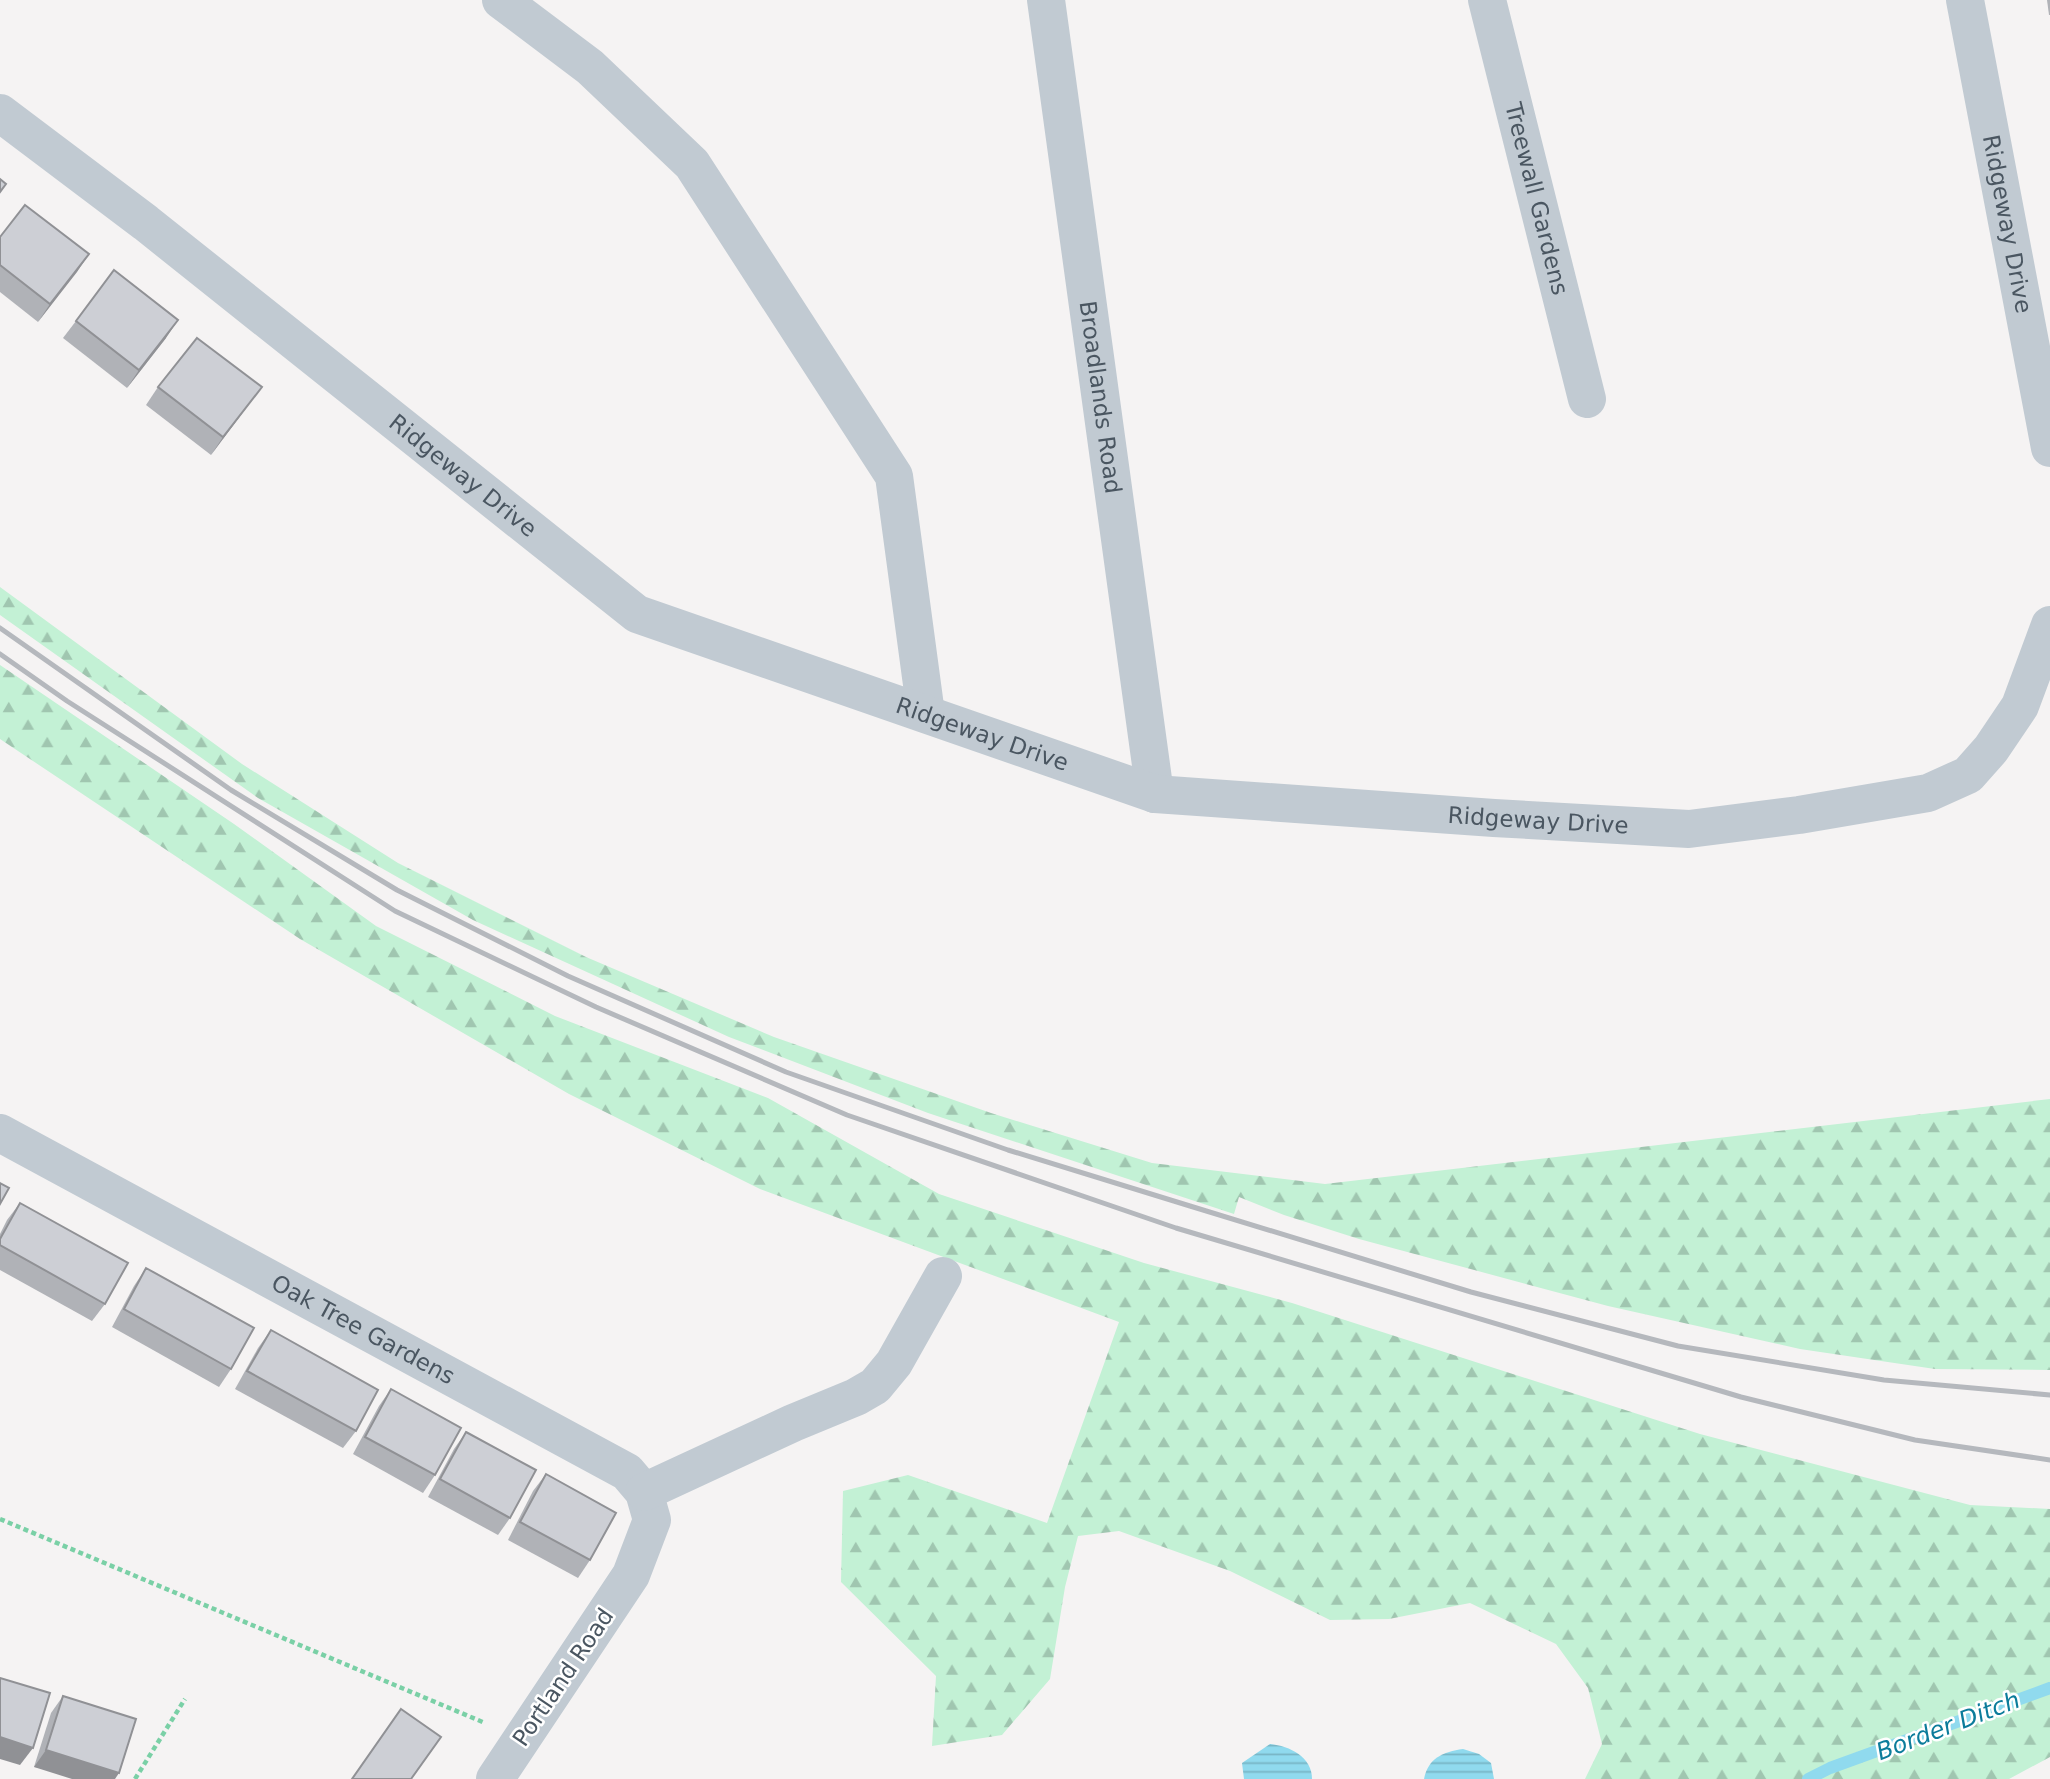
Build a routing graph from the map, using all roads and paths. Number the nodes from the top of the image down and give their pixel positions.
1 (501, 0) edge
2 (1045, 0) edge
3 (1487, 0) edge
4 (1965, 0) edge
5 (0, 113) edge
6 (1587, 399) dead end
7 (2050, 448) edge
8 (2050, 625) edge
9 (2035, 709) edge
10 (926, 714) junction
11 (1155, 794) junction
12 (0, 1133) edge
13 (943, 1276) dead end
14 (644, 1492) junction
15 (0, 1519) edge
16 (185, 1699) dead end
17 (521, 1739) junction
18 (135, 1779) edge
19 (495, 1779) edge

1 - 10 street
2 - 11 street, Broadlands Road
3 - 6 street, Treewall Gardens
4 - 7 street, Ridgeway Drive
5 - 10 street, Ridgeway Drive
8 - 9 street, Ridgeway Drive
9 - 11 street, Ridgeway Drive
10 - 11 street, Ridgeway Drive
12 - 14 street, Oak Tree Gardens
13 - 14 street
14 - 17 street, Portland Road
15 - 17 path
16 - 18 path
17 - 19 street, Portland Road

